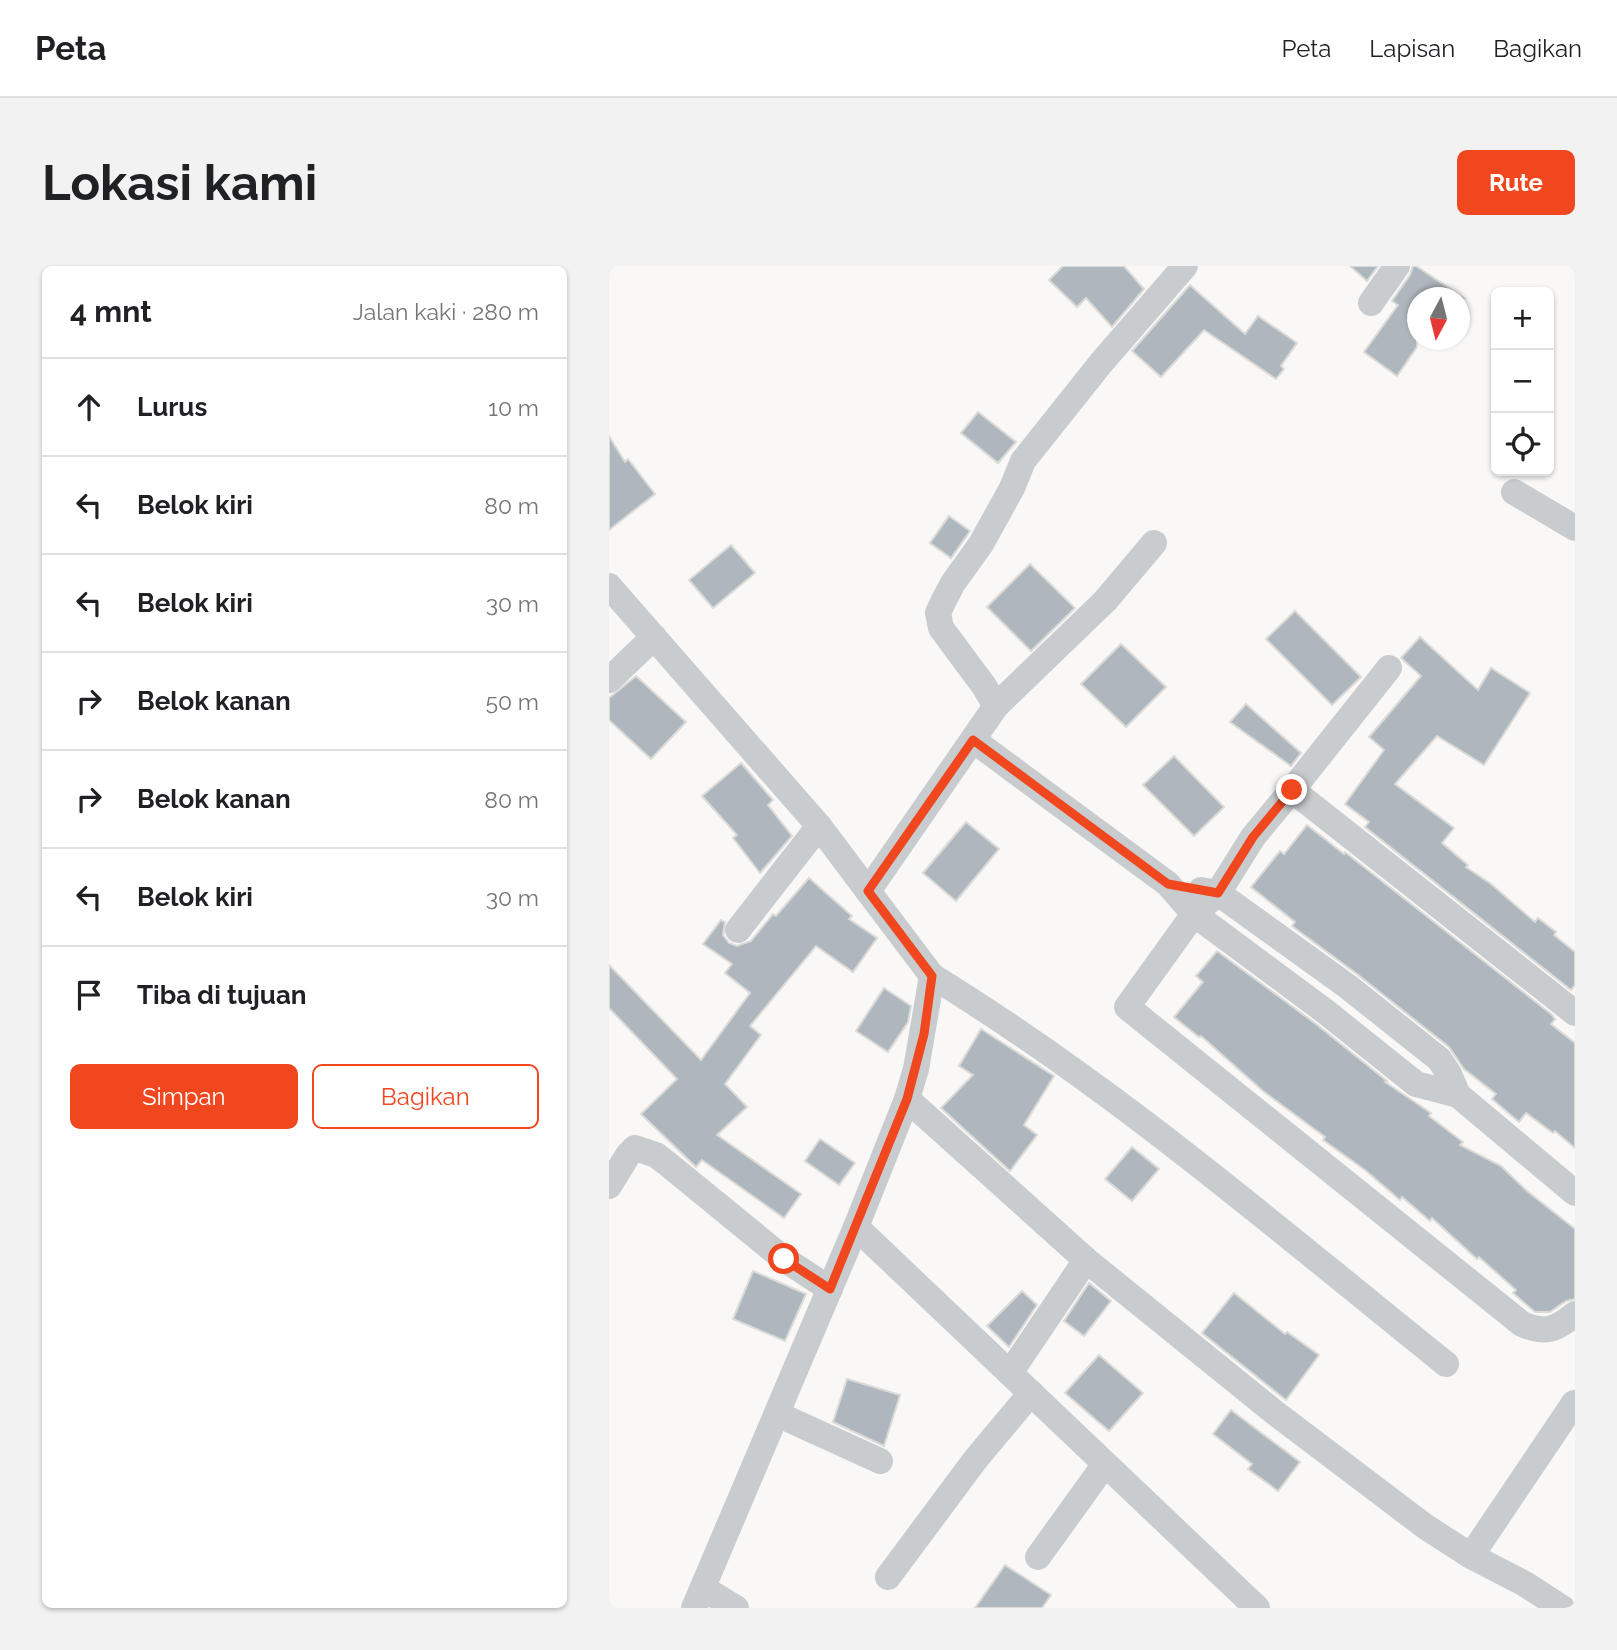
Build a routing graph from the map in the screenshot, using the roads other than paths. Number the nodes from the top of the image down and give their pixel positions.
1 (1185, 266) edge
2 (1397, 266) edge
3 (1371, 303) dead end
4 (1514, 492) dead end
5 (1575, 528) edge
6 (1154, 543) dead end
7 (609, 586) edge
8 (653, 637) junction
9 (1389, 668) dead end
10 (609, 680) edge
11 (996, 706) junction
12 (973, 740) junction
13 (1292, 790) junction
14 (820, 826) junction
15 (1168, 884) junction
16 (868, 891) junction
17 (1218, 893) junction
18 (1194, 914) junction
19 (738, 930) dead end
20 (932, 976) junction
21 (1347, 986) junction
22 (1326, 1012) junction
23 (1575, 1013) edge
24 (1458, 1095) junction
25 (907, 1099) junction
26 (609, 1186) edge
27 (1575, 1193) edge
28 (856, 1227) junction
29 (1086, 1261) junction
30 (830, 1289) junction
31 (1575, 1314) edge
32 (1446, 1364) dead end
33 (1010, 1374) junction
34 (1031, 1393) junction
35 (1574, 1403) edge
36 (777, 1414) junction
37 (880, 1461) dead end
38 (1105, 1464) junction
39 (1471, 1556) junction
40 (1038, 1557) dead end
41 (888, 1577) dead end
42 (698, 1598) edge
43 (736, 1608) edge
44 (1257, 1608) edge
45 (1562, 1608) edge

1 - 11 street
2 - 3 street
4 - 5 street
6 - 11 street
7 - 8 street
8 - 10 street
8 - 14 street
9 - 13 street
11 - 12 street
12 - 15 street
12 - 16 street
13 - 17 street
13 - 23 street
14 - 16 street
14 - 19 street
15 - 17 street
15 - 18 street
16 - 20 street
17 - 18 street
17 - 21 street
18 - 22 street
18 - 31 street
20 - 25 street
20 - 32 street
21 - 22 street
21 - 24 street
22 - 24 street
24 - 27 street
25 - 28 street
25 - 29 street
26 - 30 street
28 - 30 street
28 - 33 street
29 - 33 street
29 - 39 street
30 - 36 street
33 - 34 street
34 - 38 street
34 - 41 street
35 - 39 street
36 - 37 street
36 - 42 street
38 - 40 street
38 - 44 street
39 - 45 street
42 - 43 street

